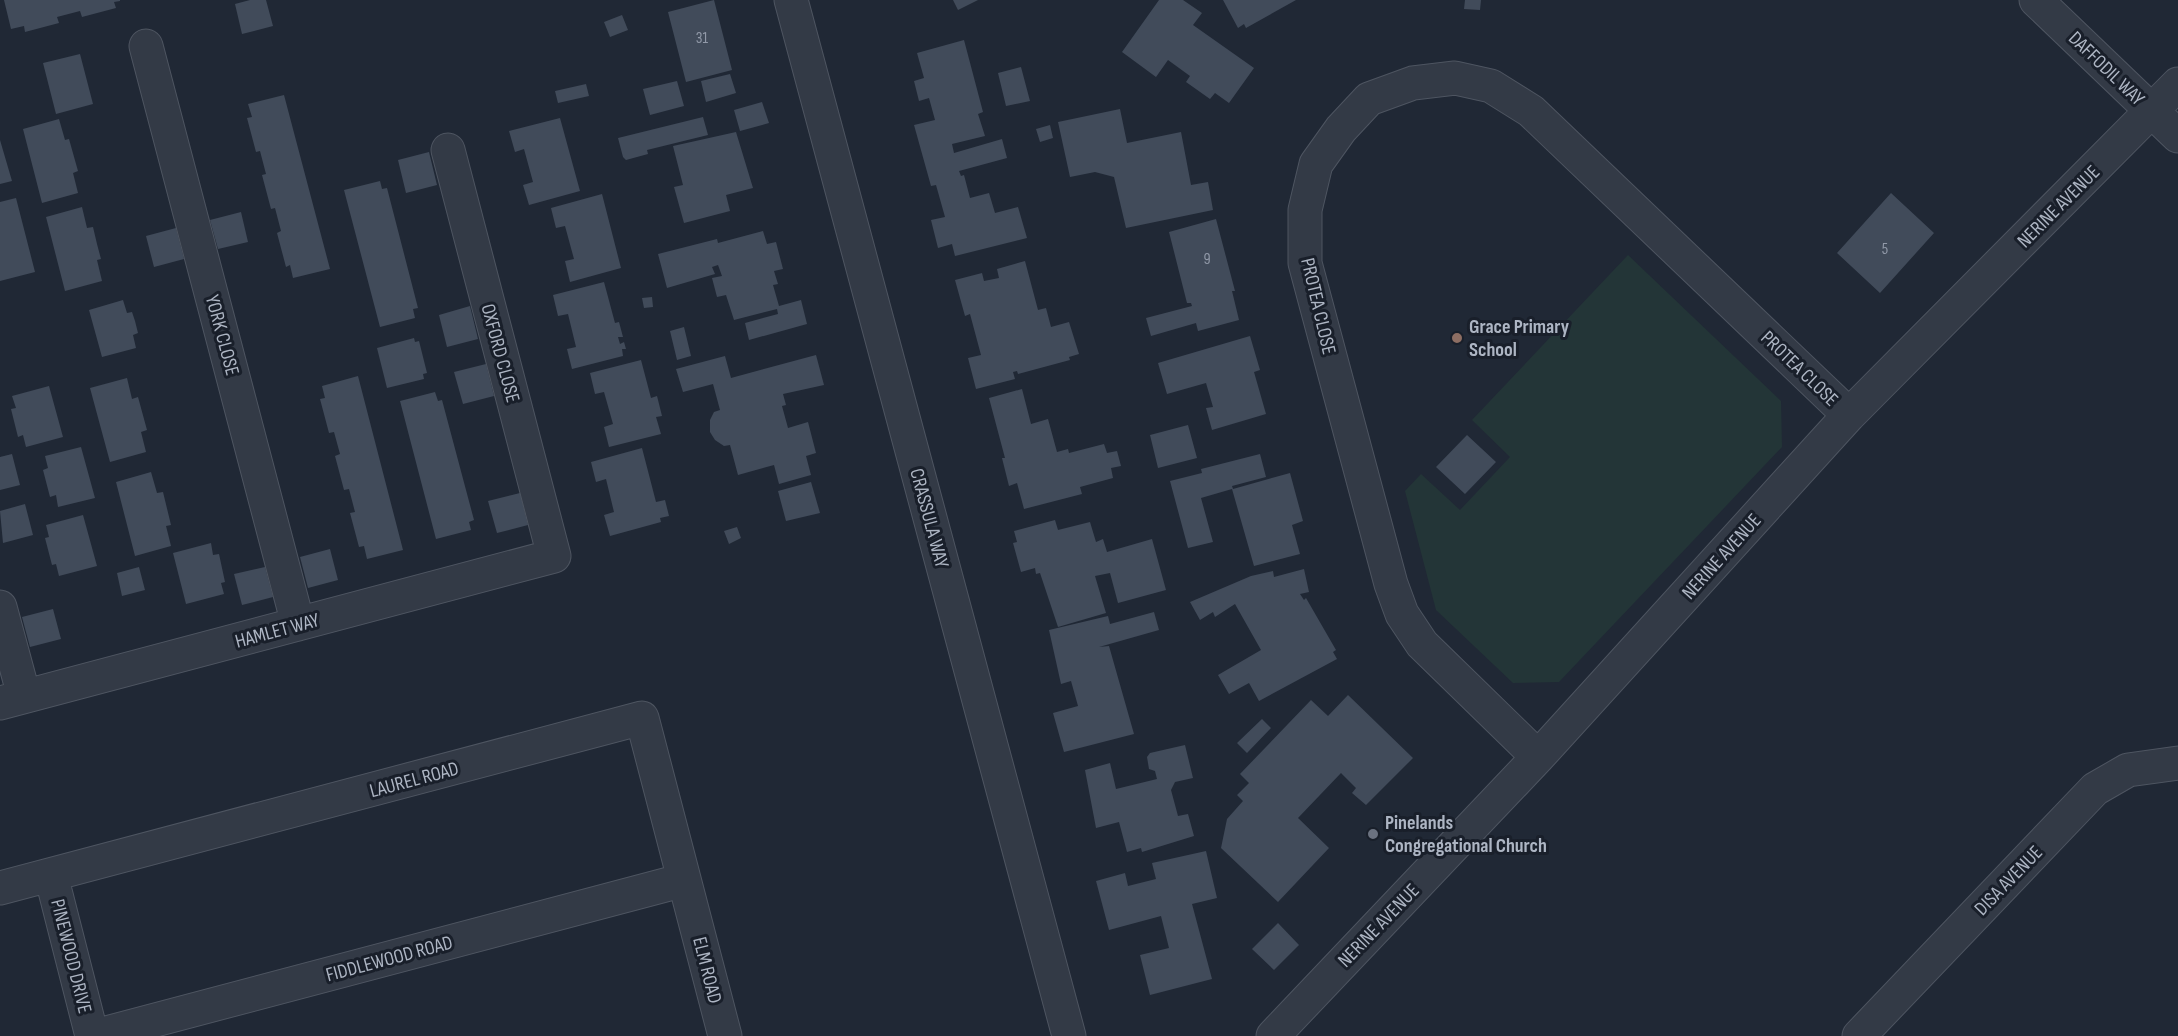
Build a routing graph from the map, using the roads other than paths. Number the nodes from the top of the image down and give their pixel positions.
1 (791, 0) edge
2 (2036, 0) edge
3 (146, 46) dead end
4 (2178, 84) edge
5 (2153, 112) junction
6 (2178, 136) edge
7 (448, 150) dead end
8 (1849, 415) junction
9 (554, 556) joint
10 (0, 607) edge
11 (298, 624) junction
12 (12, 700) edge
13 (1538, 757) junction
14 (2178, 763) edge
15 (51, 875) junction
16 (0, 888) edge
17 (687, 892) junction
18 (93, 1036) edge
19 (725, 1036) edge
20 (1069, 1036) edge
21 (1273, 1036) edge
22 (1859, 1036) edge

1 - 20 street, CRASSULA WAY
2 - 5 street, DAFFODIL WAY
3 - 11 street, YORK CLOSE
4 - 5 street, NERINE AVENUE
5 - 6 street, DAFFODIL WAY
5 - 8 street, NERINE AVENUE
7 - 9 street, OXFORD CLOSE
8 - 13 street, NERINE AVENUE
8 - 13 street, PROTEA CLOSE
9 - 11 street, HAMLET WAY
10 - 12 street
11 - 12 street, HAMLET WAY
13 - 21 street, NERINE AVENUE
14 - 22 street, DISA AVENUE
15 - 16 street, LAUREL ROAD
15 - 17 street, LAUREL ROAD
15 - 18 street, PINEWOOD DRIVE
17 - 18 street, FIDDLEWOOD ROAD
17 - 19 street, ELM ROAD

